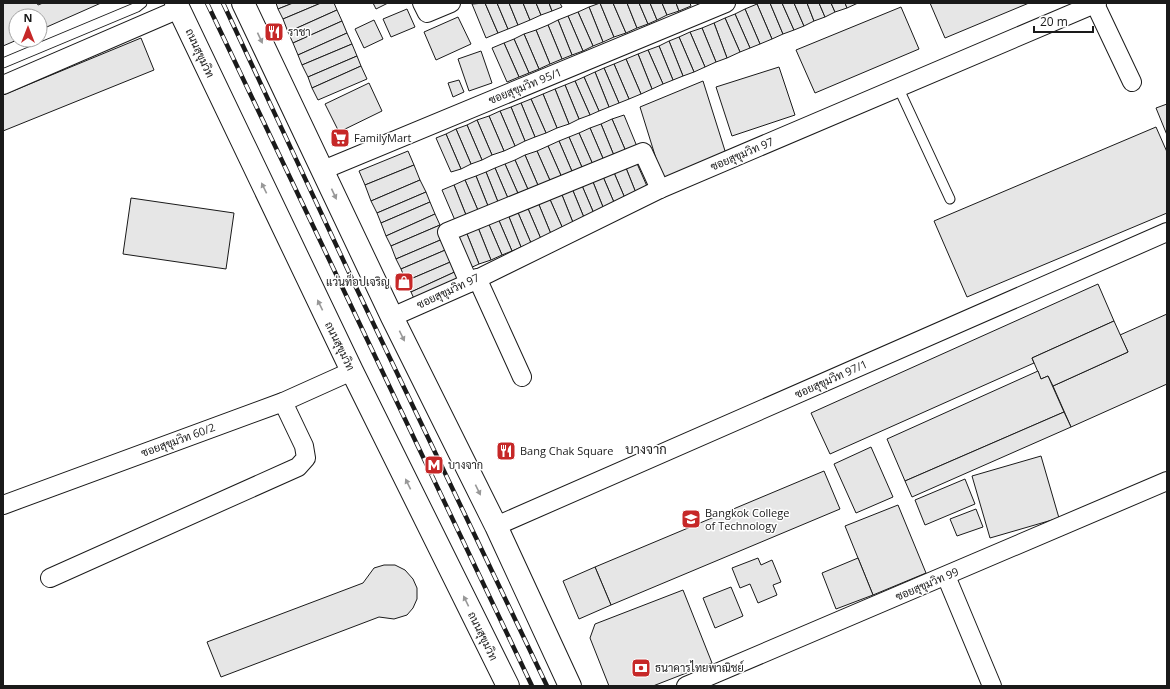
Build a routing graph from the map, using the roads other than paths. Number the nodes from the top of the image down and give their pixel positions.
1 (142, 3) edge
2 (243, 3) edge
3 (422, 3) edge
4 (451, 3) edge
5 (726, 3) edge
6 (1096, 3) edge
7 (178, 6) edge
8 (3, 63) edge
9 (1132, 82) dead end
10 (3, 85) edge
11 (898, 87) junction
12 (323, 170) junction
13 (660, 189) junction
14 (950, 199) dead end
15 (1167, 232) edge
16 (473, 281) junction
17 (392, 317) junction
18 (352, 371) junction
19 (522, 377) dead end
20 (283, 402) junction
21 (1167, 482) edge
22 (3, 505) edge
23 (496, 526) junction
24 (946, 576) junction
25 (50, 578) dead end
26 (508, 686) edge
27 (570, 686) edge
28 (686, 686) edge
29 (992, 686) edge

1 - 8 lane
2 -> 12 main road
3 - 4 street
5 - 12 street, ซอยสุขุมวิท 95/1
6 - 9 street
6 - 11 street, ซอยสุขุมวิท 97
7 - 10 street
18 -> 7 main road, ถนนสุขุมวิท
11 - 13 street, ซอยสุขุมวิท 97
11 - 14 lane
12 -> 17 main road
13 - 16 street, ซอยสุขุมวิท 97
13 - 16 street
15 - 23 street, ซอยสุขุมวิท 97/1
16 - 17 street, ซอยสุขุมวิท 97
16 - 19 street
17 -> 23 main road
18 - 20 street, ซอยสุขุมวิท 60/2
26 -> 18 main road, ถนนสุขุมวิท
20 - 22 street, ซอยสุขุมวิท 60/2
20 - 25 street
21 - 24 street, ซอยสุขุมวิท 99
23 - 27 main road
24 - 28 street, ซอยสุขุมวิท 99
24 - 29 street

